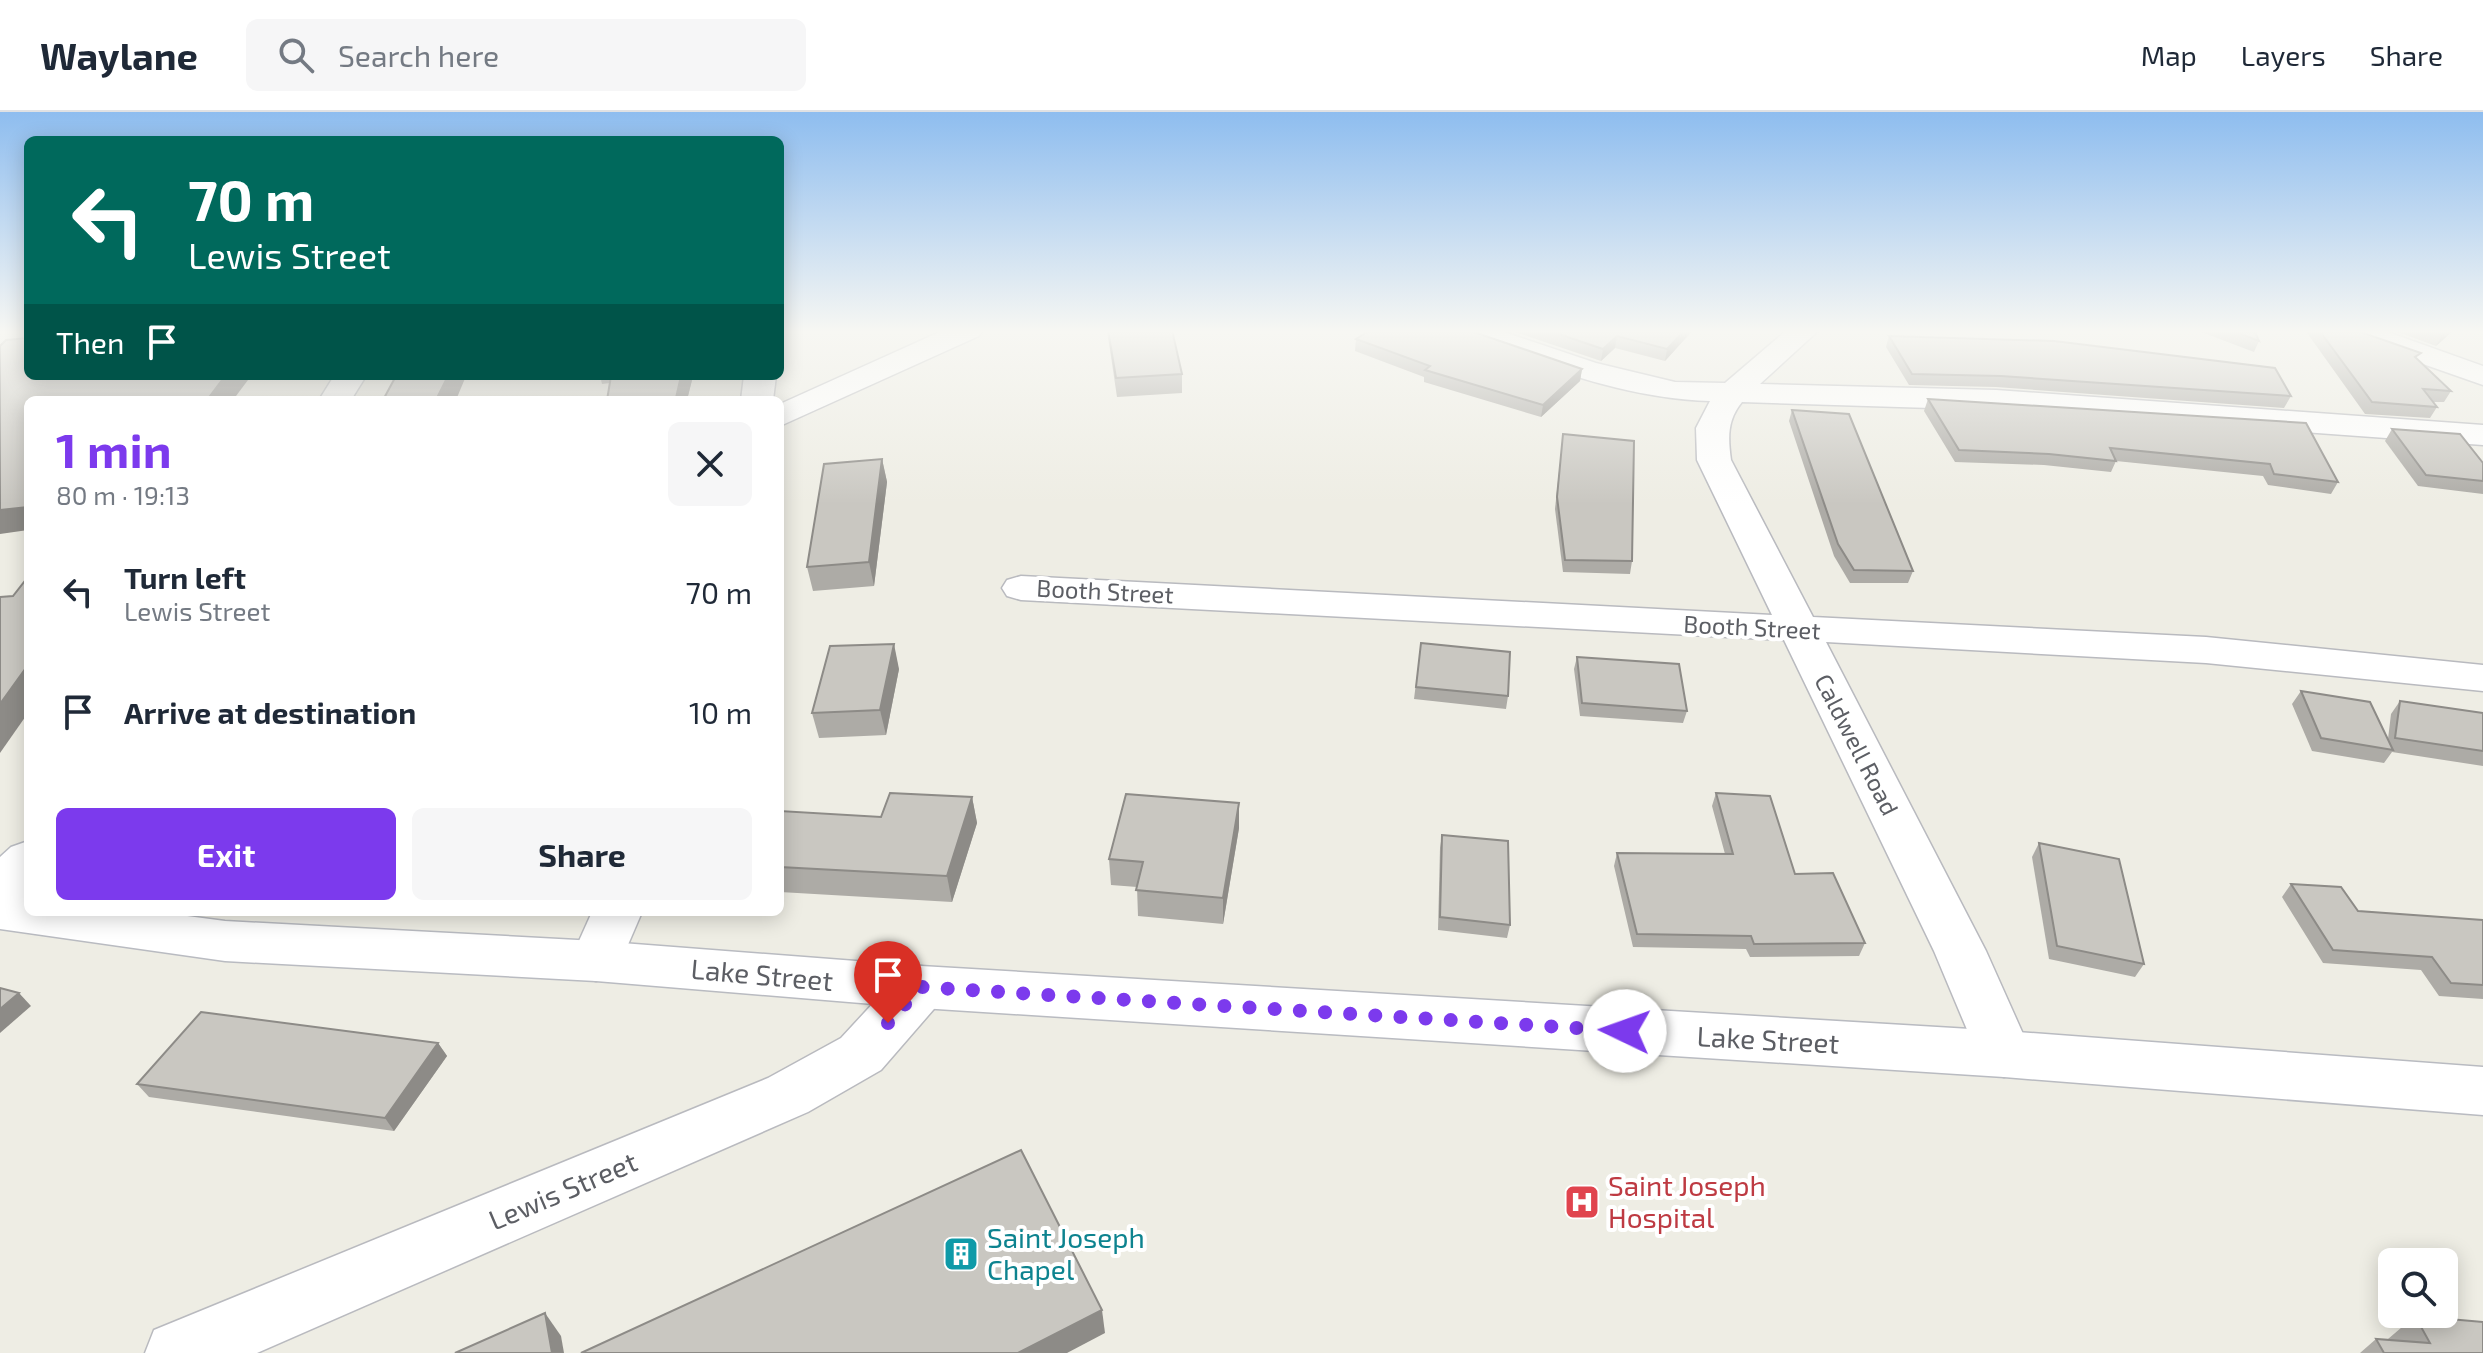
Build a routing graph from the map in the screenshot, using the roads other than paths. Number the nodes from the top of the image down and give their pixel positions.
1 (842, 388) edge
2 (1660, 388) edge
3 (1739, 388) edge
4 (1732, 394) junction
5 (784, 414) edge
6 (2483, 435) edge
7 (1021, 588) dead end
8 (1798, 631) junction
9 (2483, 678) edge
10 (24, 863) edge
11 (0, 888) edge
12 (0, 910) edge
13 (24, 913) edge
14 (44, 916) edge
15 (615, 916) edge
16 (596, 961) junction
17 (921, 987) junction
18 (2004, 1054) junction
19 (2483, 1091) edge
20 (178, 1353) edge

1 - 5 street
2 - 4 street
3 - 4 street, Caldwell Road
4 - 6 street
4 - 8 street, Caldwell Road
7 - 8 street, Booth Street
8 - 9 street, Booth Street
8 - 18 street, Caldwell Road
10 - 11 street
12 - 13 street, Lake Street
14 - 16 street, Lake Street
15 - 16 street
16 - 17 street, Lake Street
17 - 18 street, Lake Street
17 - 20 street, Lewis Street
18 - 19 street, Lake Street

